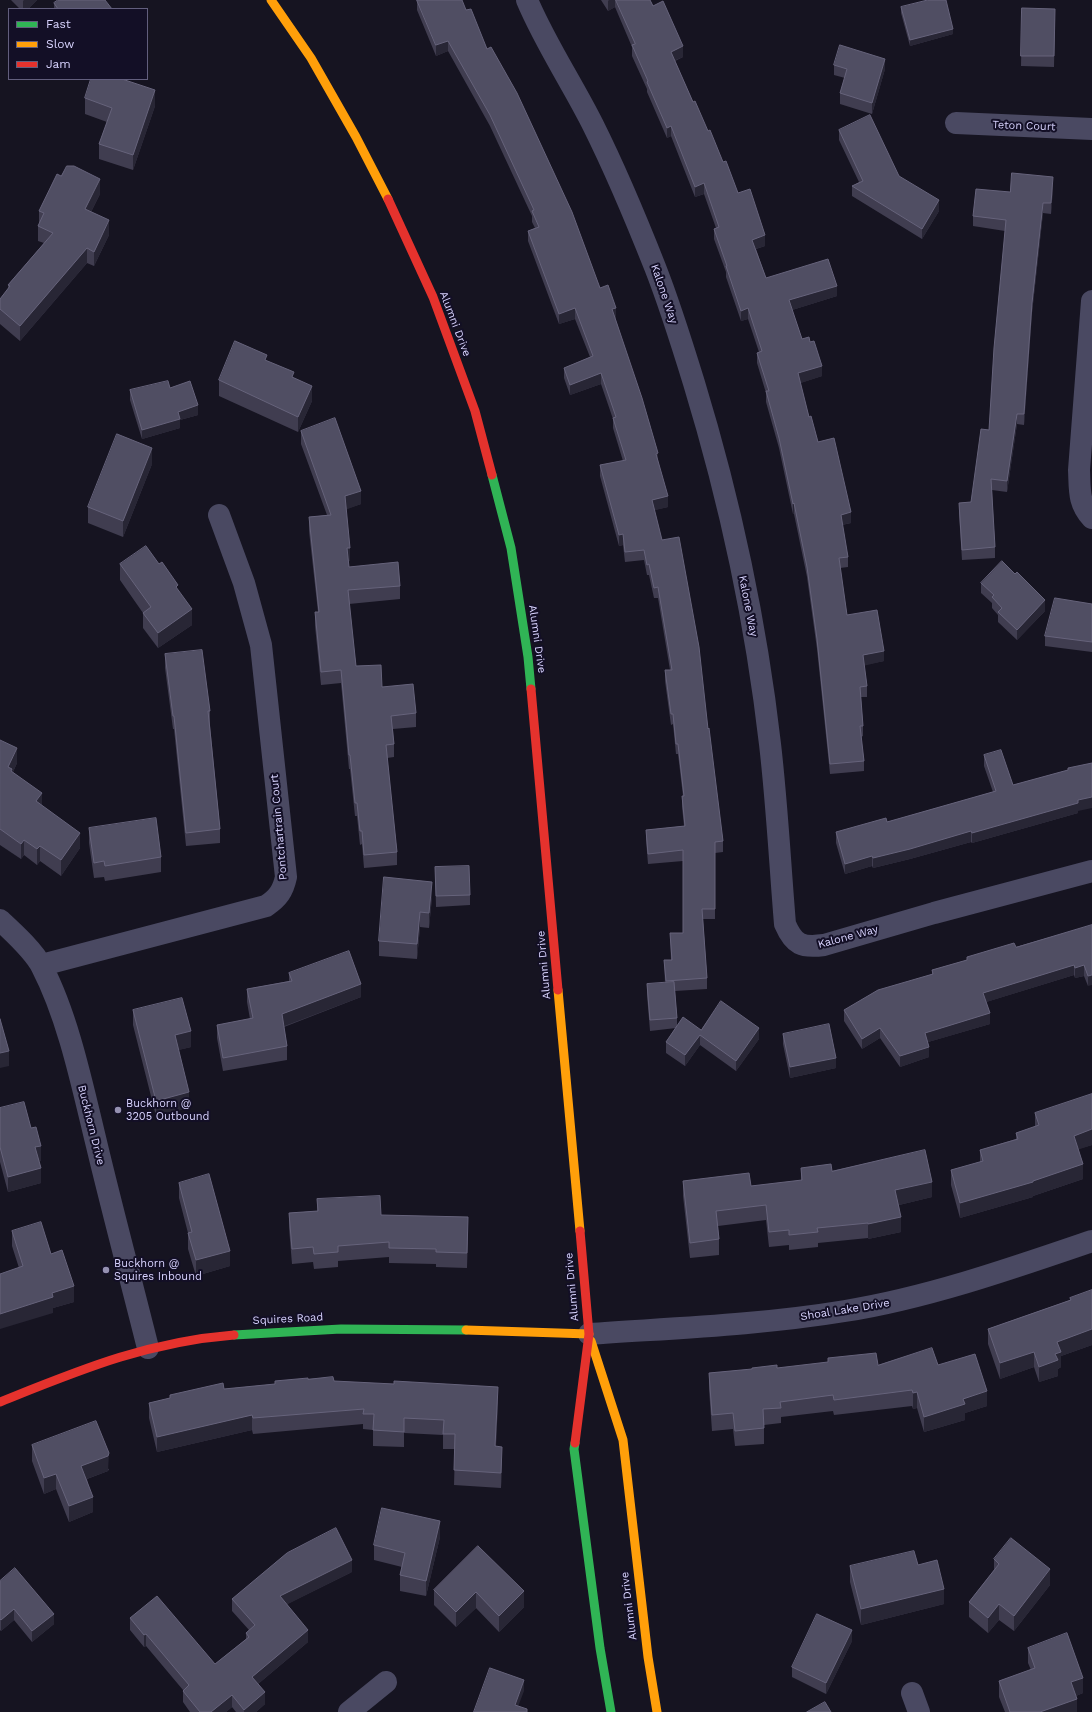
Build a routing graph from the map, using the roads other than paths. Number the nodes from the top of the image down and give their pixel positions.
1 (271, 0) edge
2 (527, 0) edge
3 (956, 123) dead end
4 (1092, 129) edge
5 (1092, 301) edge
6 (219, 515) dead end
7 (1092, 518) edge
8 (1092, 871) edge
9 (0, 920) edge
10 (42, 965) junction
11 (1092, 1241) edge
12 (589, 1334) junction
13 (148, 1348) junction
14 (0, 1402) edge
15 (386, 1682) dead end
16 (349, 1712) edge
17 (611, 1712) edge
18 (658, 1712) edge

1 - 12 street, Alumni Drive
2 - 8 street, Kalone Way
3 - 4 street, Teton Court
5 - 7 street
6 - 10 street, Pontchartrain Court
9 - 10 street, Buckhorn Drive
10 - 13 street, Buckhorn Drive
11 - 12 street, Shoal Lake Drive
12 - 13 street, Squires Road
12 - 17 street, Alumni Drive
12 - 18 street, Alumni Drive
13 - 14 street, Squires Road
15 - 16 street

